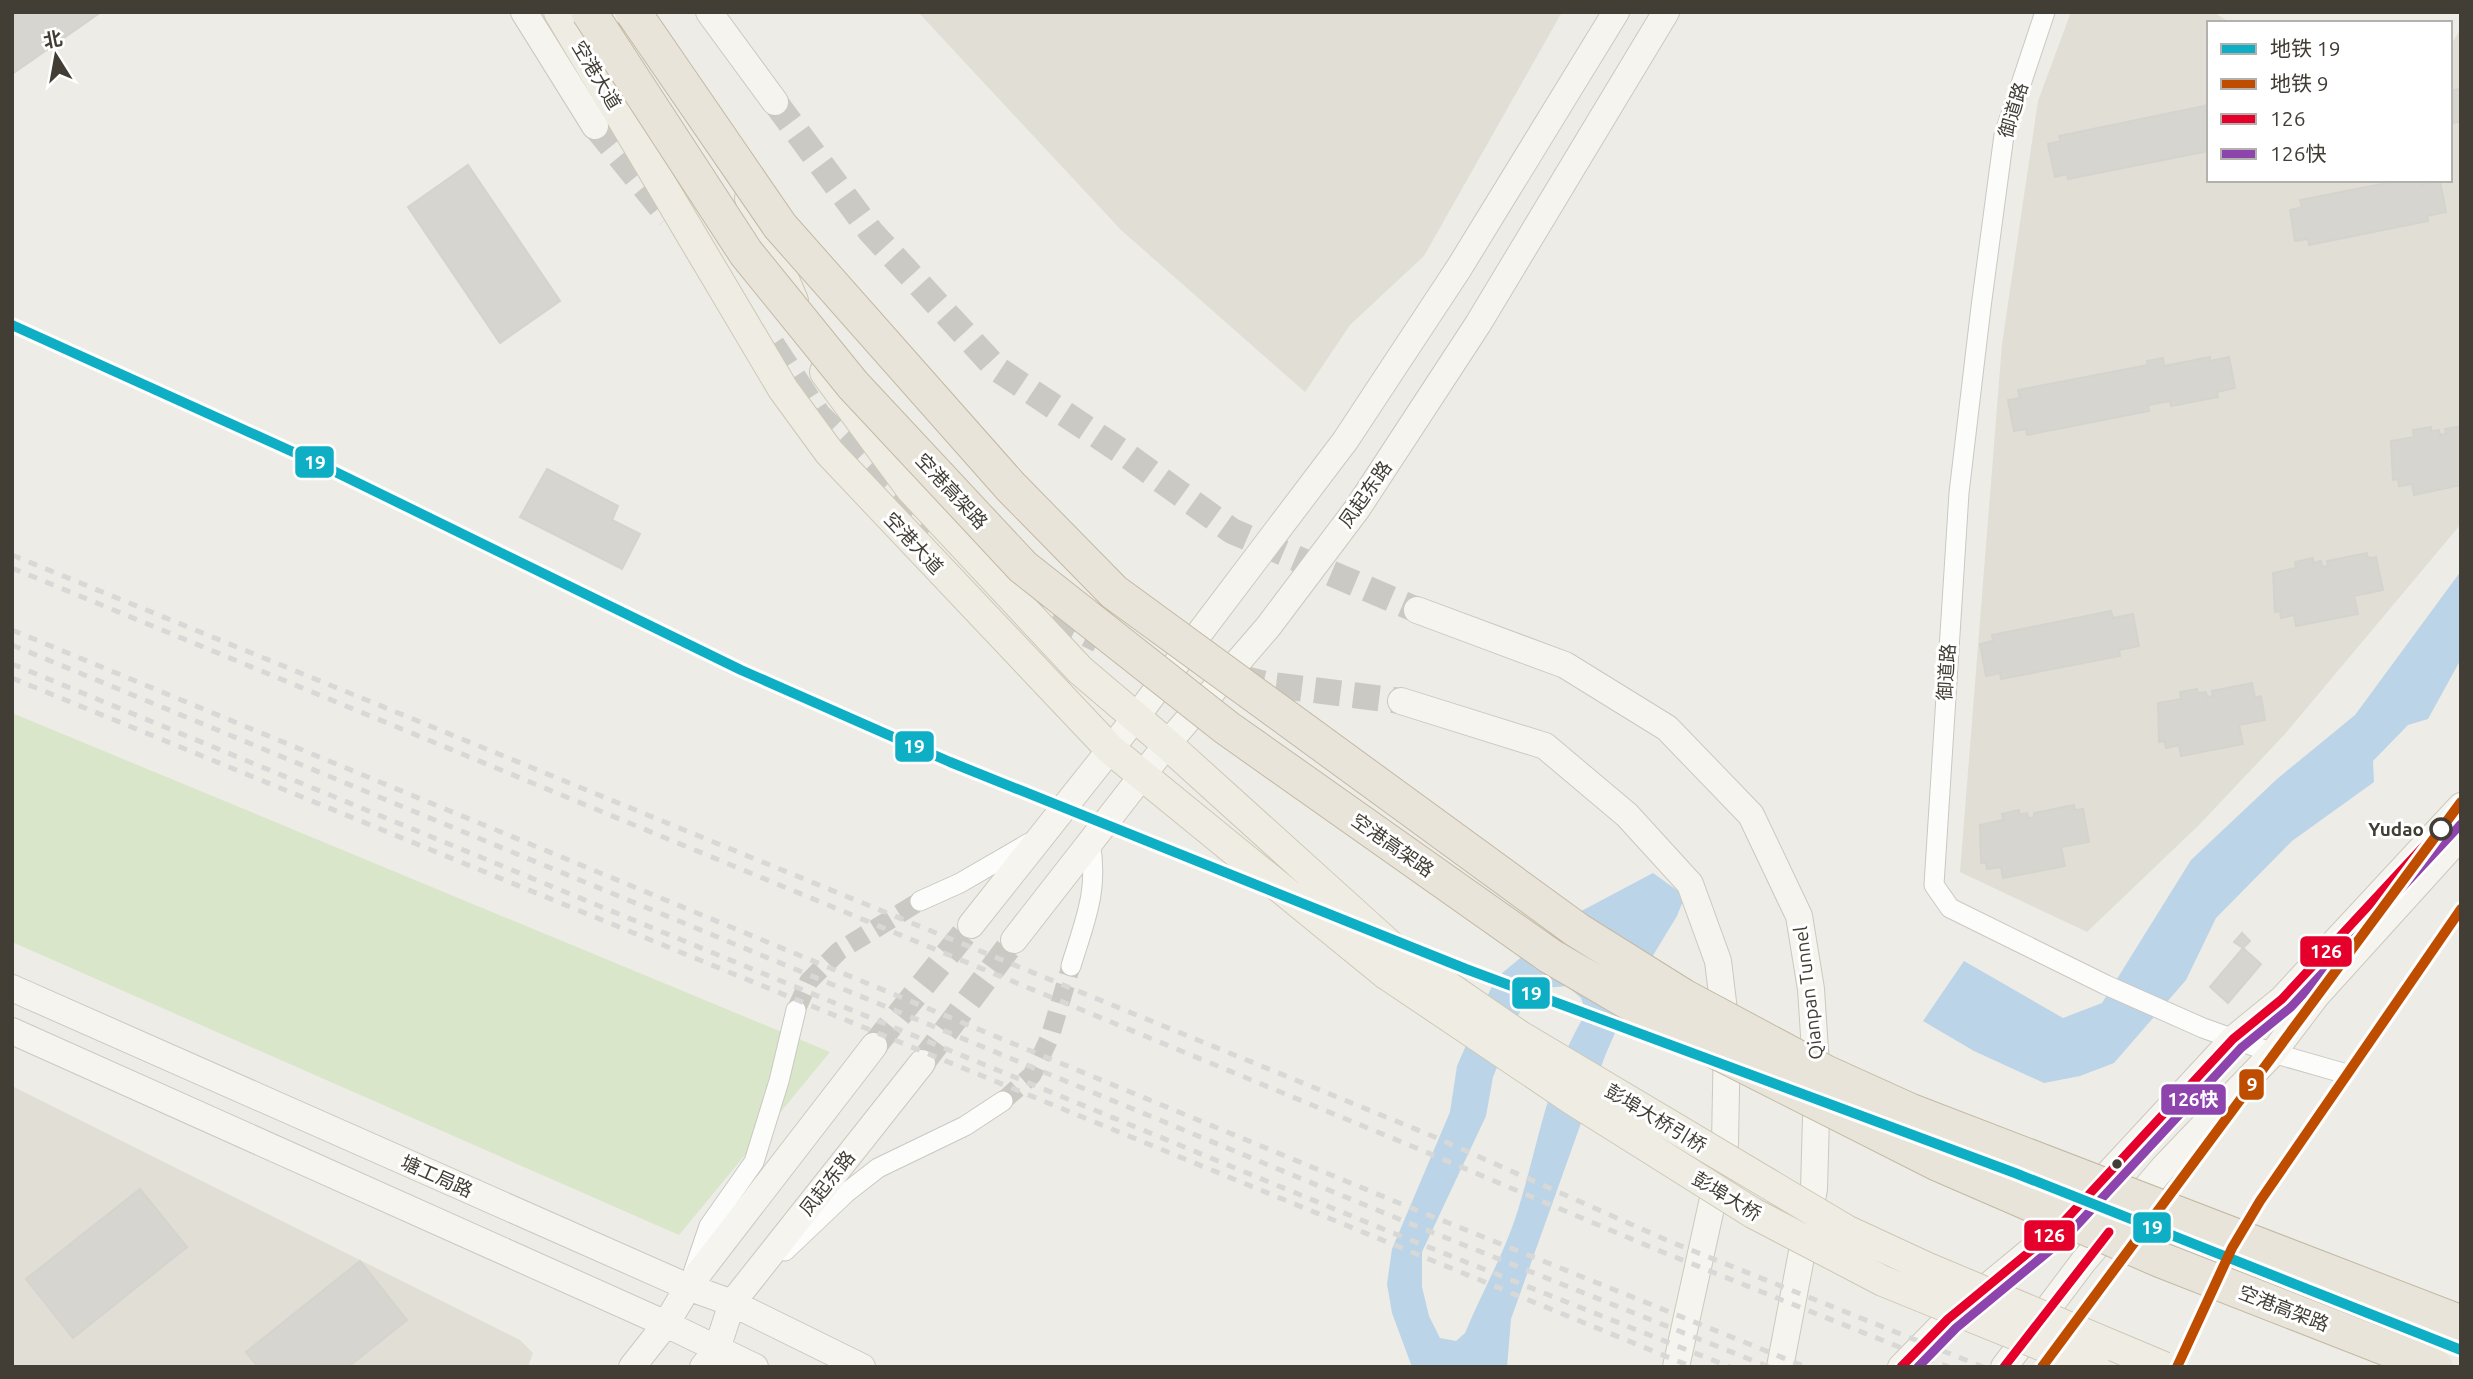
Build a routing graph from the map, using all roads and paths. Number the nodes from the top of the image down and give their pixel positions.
1 (524, 12) edge
2 (559, 12) edge
3 (589, 12) edge
4 (633, 12) edge
5 (653, 12) edge
6 (709, 12) edge
7 (1616, 12) edge
8 (1666, 12) edge
9 (2045, 12) edge
10 (775, 102) tunnel mouth
11 (595, 126) tunnel mouth
12 (1417, 610) tunnel mouth
13 (1401, 701) tunnel mouth
14 (1136, 716) junction
15 (1167, 744) junction
16 (1110, 750) junction
17 (1143, 776) junction
18 (2461, 806) edge
19 (1047, 831) junction
20 (2461, 836) edge
21 (1090, 842) junction
22 (920, 901) tunnel mouth
23 (971, 925) tunnel mouth
24 (1014, 940) tunnel mouth
25 (1390, 962) junction
26 (1071, 966) tunnel mouth
27 (12, 988) edge
28 (796, 1010) tunnel mouth
29 (12, 1031) edge
30 (2233, 1039) junction
31 (874, 1046) tunnel mouth
32 (2273, 1053) junction
33 (922, 1063) tunnel mouth
34 (2343, 1073) dead end
35 (1003, 1101) tunnel mouth
36 (688, 1287) junction
37 (732, 1303) junction
38 (2461, 1323) edge
39 (666, 1324) junction
40 (710, 1358) edge
41 (632, 1367) edge
42 (755, 1367) edge
43 (862, 1367) edge
44 (1676, 1367) edge
45 (1780, 1367) edge
46 (1901, 1367) edge
47 (2004, 1367) edge
48 (2095, 1367) edge
49 (2164, 1367) edge
50 (2435, 1367) edge

1 - 11 main road
2 - 16 main road, 空港大道
3 - 50 highway, 空港高架路, bridge
4 - 38 highway, 空港高架路, bridge
5 - 14 main road, 空港大道
6 - 10 main road
7 - 14 main road
8 - 15 main road, 凤起东路
9 - 30 street, 御道路
12 - 45 main road, Qianpan Tunnel
13 - 44 main road
14 - 15 main road, 空港大道
14 - 16 main road
15 - 17 main road, 凤起东路
15 - 25 main road, 空港大道
16 - 17 main road, 空港大道
16 - 19 main road
17 - 21 main road, 凤起东路
17 - 25 main road, 空港大道
18 - 30 main road
19 - 22 street
19 - 23 main road
20 - 32 main road
21 - 24 main road, 凤起东路
21 - 26 street
25 - 48 main road, 彭埠大桥, bridge
25 - 49 main road, 彭埠大桥引桥, bridge
27 - 36 main road, 塘工局路
28 - 36 street
29 - 39 main road, 塘工局路
30 - 32 street, 御道路
30 - 46 main road
31 - 36 main road
32 - 34 street, 御道路
32 - 47 main road
33 - 37 main road, 凤起东路
35 - 37 street
36 - 37 main road, 塘工局路
36 - 39 main road
37 - 40 main road
37 - 43 main road, 塘工局路
39 - 40 main road, 塘工局路
39 - 41 main road
40 - 42 main road, 塘工局路

